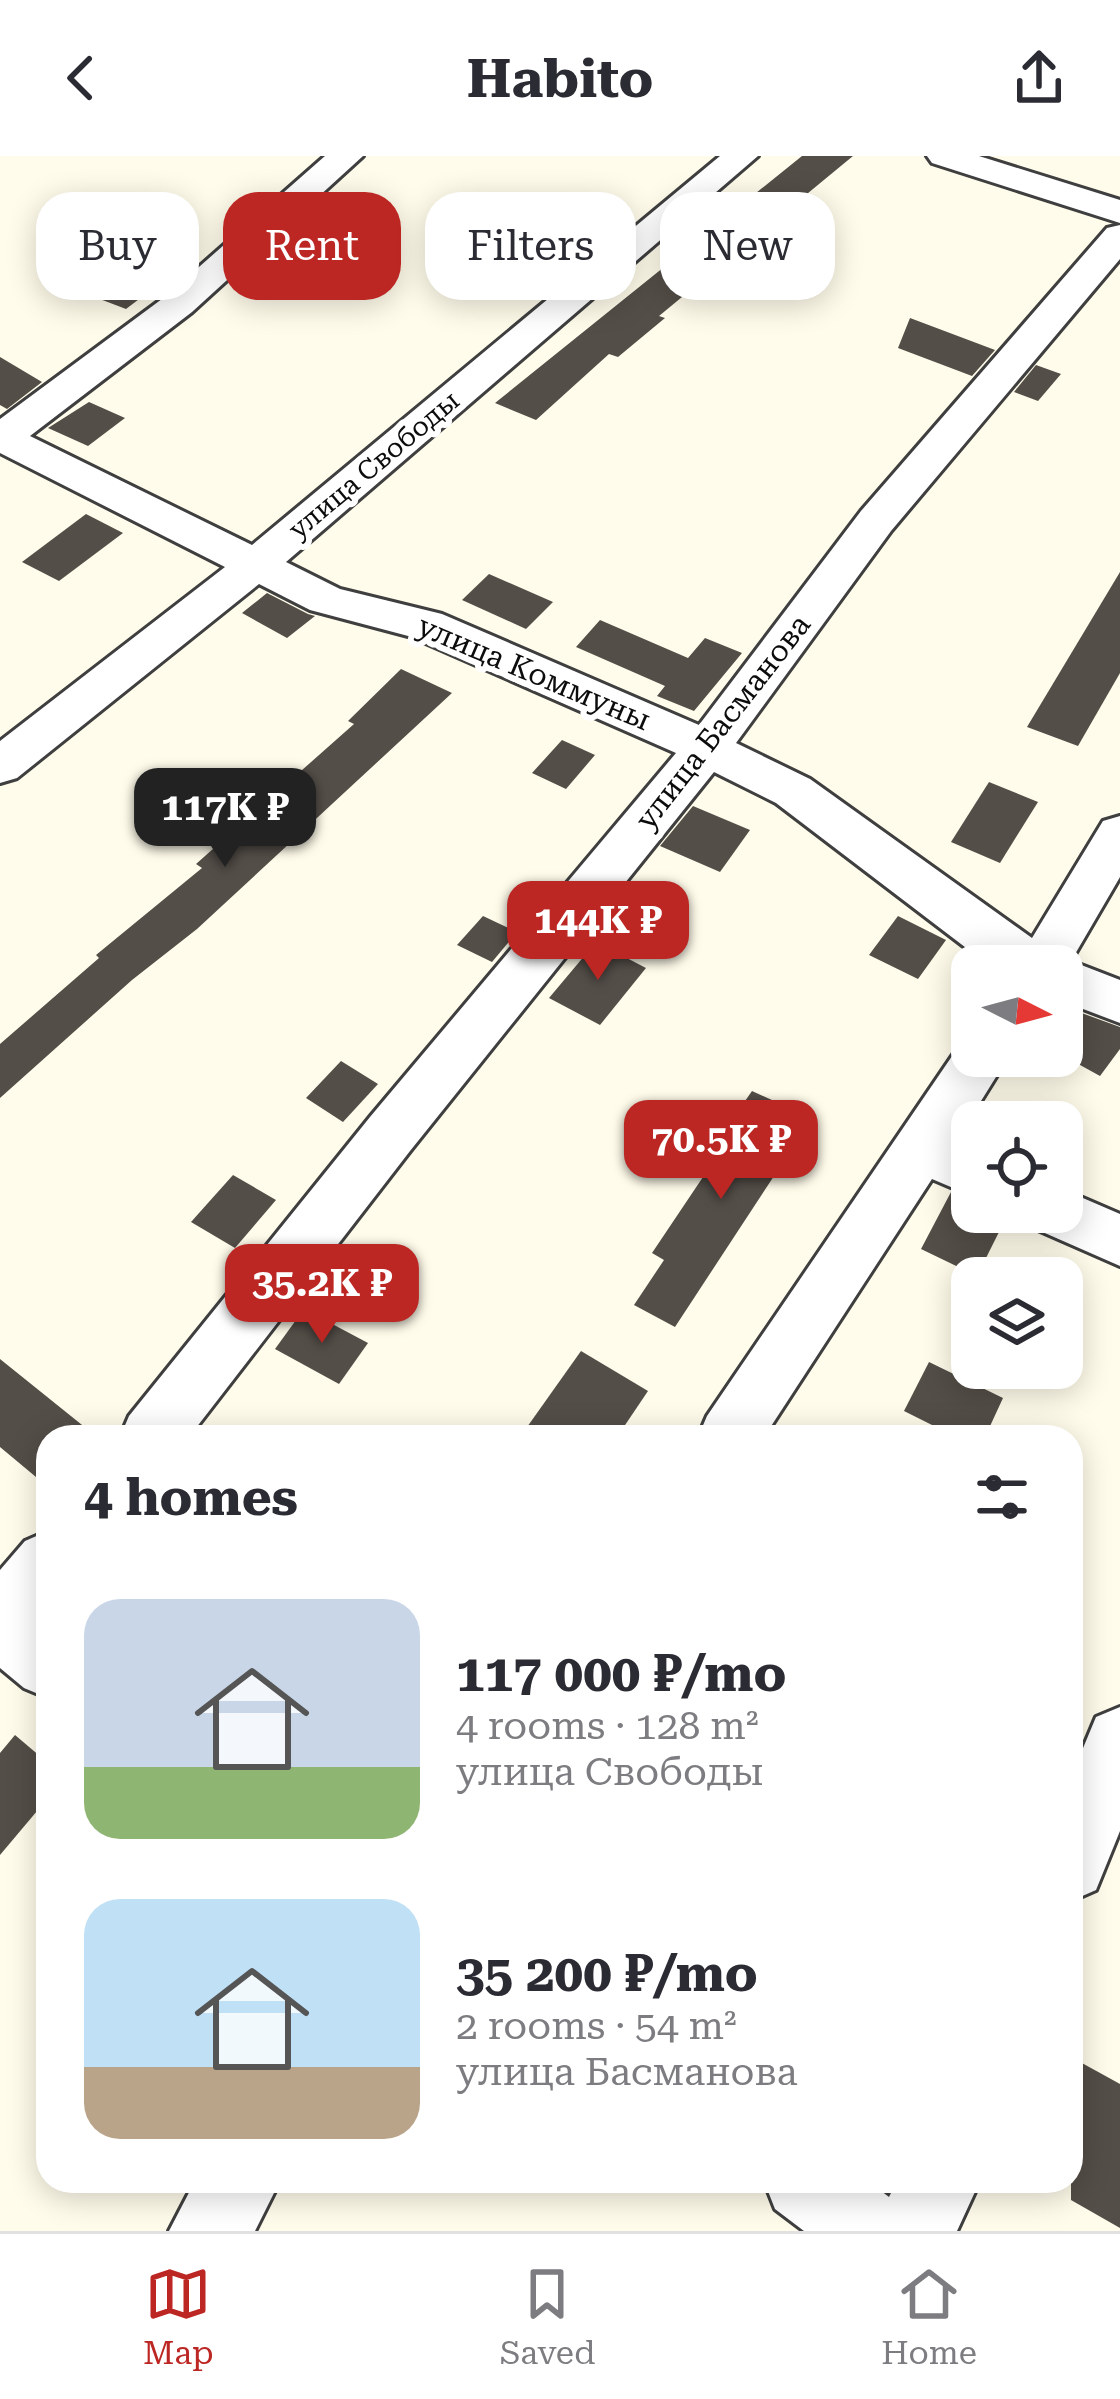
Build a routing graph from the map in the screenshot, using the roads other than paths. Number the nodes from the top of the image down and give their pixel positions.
1 (346, 156) edge
2 (741, 156) edge
3 (944, 156) edge
4 (1120, 212) edge
5 (1120, 236) edge
6 (0, 437) edge
7 (257, 563) junction
8 (706, 749) junction
9 (0, 766) edge
10 (1120, 834) edge
11 (1000, 945) edge
12 (1053, 945) edge
13 (1083, 987) edge
14 (1120, 1002) edge
15 (975, 1077) edge
16 (946, 1160) edge
17 (1083, 1224) edge
18 (1120, 1241) edge
19 (160, 1425) edge
20 (738, 1425) edge
21 (36, 1592) edge
22 (14, 1645) edge
23 (1120, 1741) edge
24 (1083, 1835) edge
25 (233, 2193) edge
26 (819, 2193) edge
27 (934, 2193) edge
28 (209, 2231) edge
29 (868, 2231) edge
30 (913, 2231) edge

1 - 6 street
2 - 7 street, улица Свободы
3 - 4 street
5 - 8 street, улица Басманова
6 - 7 street, улица Коммуны
7 - 8 street, улица Коммуны
7 - 9 street, улица Свободы
8 - 11 street, улица Коммуны
8 - 19 street, улица Басманова
10 - 12 street
13 - 14 street
15 - 16 street
16 - 20 street
17 - 18 street
21 - 22 street
23 - 24 street
25 - 28 street
26 - 29 street
27 - 30 street

